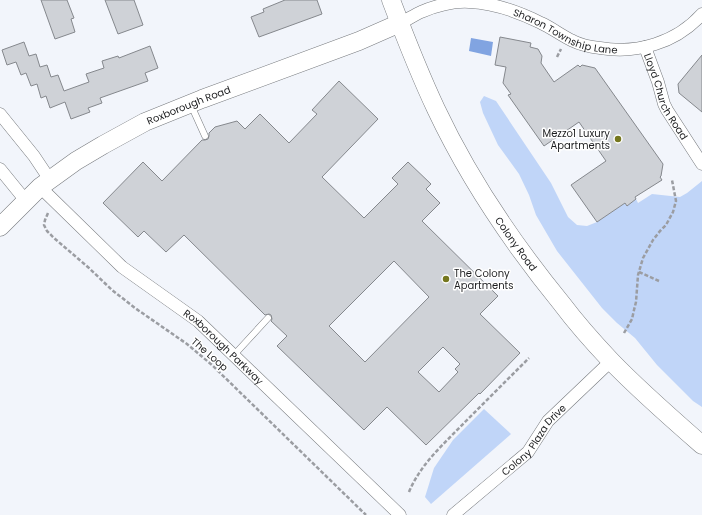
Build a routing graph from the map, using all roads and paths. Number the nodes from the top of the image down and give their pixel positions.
1 (391, 0) edge
2 (702, 14) edge
3 (400, 24) junction
4 (645, 47) junction
5 (190, 103) junction
6 (0, 114) edge
7 (205, 136) dead end
8 (702, 164) edge
9 (0, 169) edge
10 (672, 180) dead end
11 (45, 184) junction
12 (26, 201) junction
13 (48, 213) dead end
14 (0, 227) edge
15 (639, 272) junction
16 (659, 281) dead end
17 (268, 318) dead end
18 (624, 334) dead end
19 (234, 355) junction
20 (529, 358) dead end
21 (611, 361) junction
22 (702, 445) edge
23 (409, 492) dead end
24 (366, 515) edge
25 (400, 515) edge
26 (452, 515) edge

1 - 3 street, Colony Road
2 - 4 street, Sharon Township Lane
3 - 4 street, Sharon Township Lane
3 - 5 street, Roxborough Road
3 - 21 street, Colony Road
4 - 8 street, Lloyd Church Road
5 - 7 lane
5 - 11 street, Roxborough Road
6 - 11 street, Roxborough Parkway
9 - 12 street
10 - 15 path
11 - 12 street, Roxborough Road
11 - 19 street, Roxborough Parkway
12 - 14 street, Roxborough Road
13 - 24 path, The Loop
15 - 16 path
15 - 18 path
17 - 19 lane
19 - 25 street, Roxborough Parkway
20 - 23 path
21 - 22 street, Colony Road
21 - 26 street, Colony Plaza Drive

